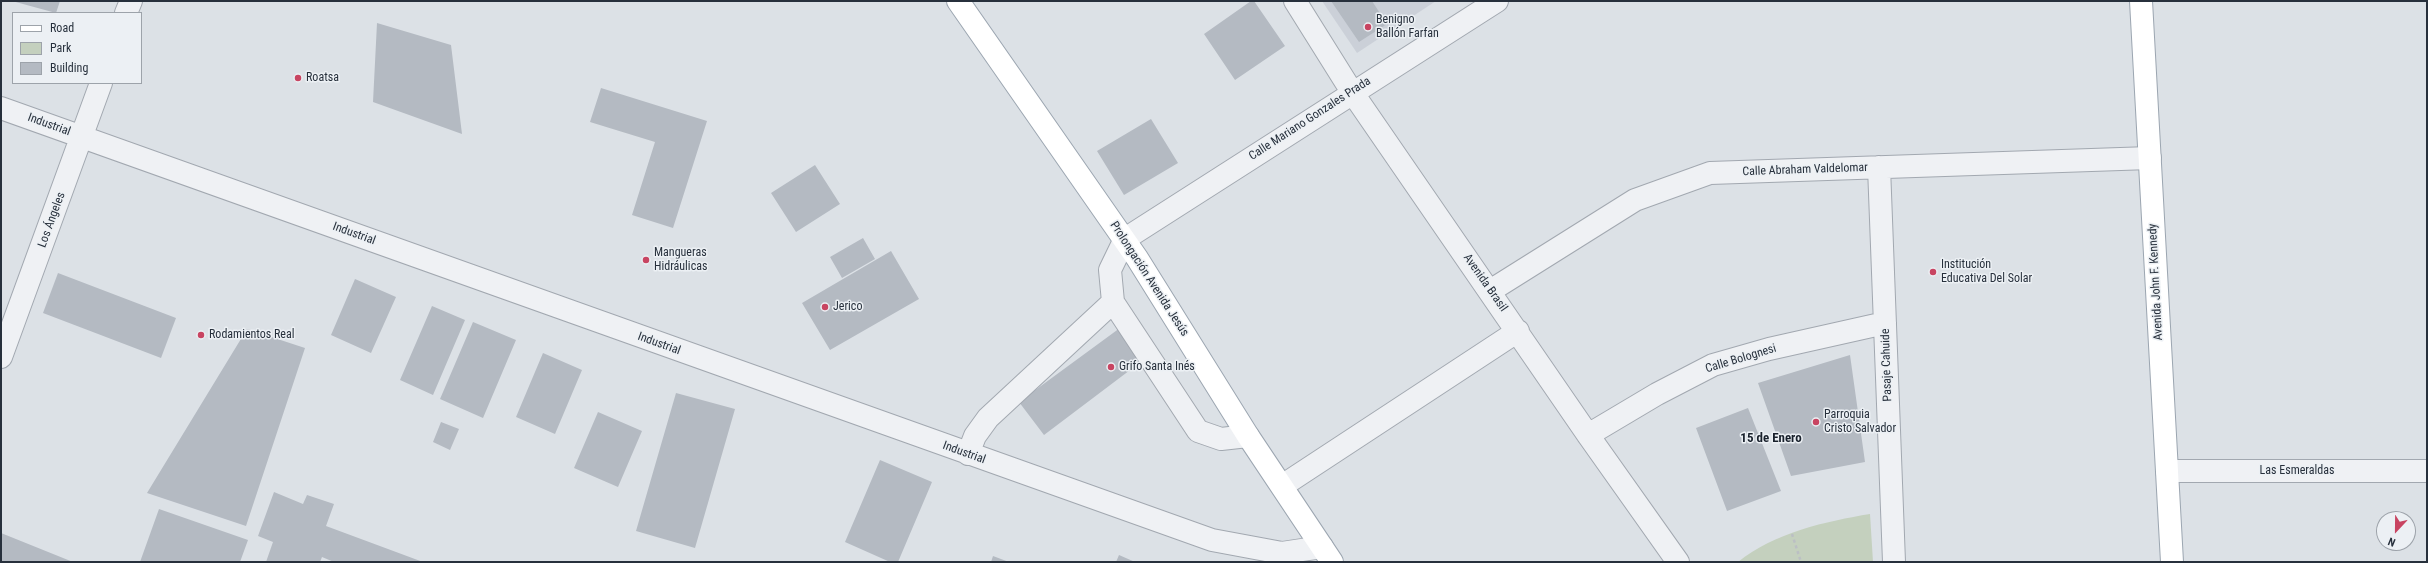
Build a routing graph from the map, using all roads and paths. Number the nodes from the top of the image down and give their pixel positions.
1 (131, 1) edge
2 (958, 1) edge
3 (1295, 1) edge
4 (1497, 1) edge
5 (2141, 1) edge
6 (126, 12) edge
7 (101, 84) edge
8 (1352, 92) junction
9 (1, 108) edge
10 (82, 137) junction
11 (2150, 158) junction
12 (1879, 167) junction
13 (1125, 239) junction
14 (1490, 291) junction
15 (1113, 302) junction
16 (1885, 323) junction
17 (1518, 331) junction
18 (1, 357) edge
19 (1588, 435) junction
20 (1248, 436) junction
21 (968, 454) junction
22 (2167, 471) junction
23 (2427, 471) edge
24 (1282, 486) junction
25 (1792, 534) dead end
26 (1327, 554) edge
27 (1279, 558) edge
28 (1678, 562) edge
29 (1801, 562) edge
30 (1894, 562) edge
31 (2172, 562) edge

1 - 6 street
2 - 13 main road, Prolongación Avenida Jesús
3 - 8 street, Avenida Brasil
4 - 8 street, Calle Mariano Gonzales Prada
5 - 11 main road, Avenida John F. Kennedy
7 - 10 street, Los Ángeles
8 - 13 street, Calle Mariano Gonzales Prada
8 - 14 street, Avenida Brasil
9 - 10 street, Industrial
10 - 18 street, Los Ángeles
10 - 21 street, Industrial
11 - 12 street, Calle Abraham Valdelomar
11 - 22 main road, Avenida John F. Kennedy
12 - 14 street, Calle Abraham Valdelomar
12 - 16 street, Pasaje Cahuide
13 - 15 street
13 - 20 main road, Prolongación Avenida Jesús
14 - 17 street, Avenida Brasil
15 - 20 street
15 - 21 street
16 - 19 street, Calle Bolognesi
16 - 30 street, Pasaje Cahuide
17 - 19 street, Avenida Brasil
17 - 24 street
19 - 28 street, Avenida Brasil
20 - 24 main road, Prolongación Avenida Jesús
21 - 27 street, Industrial
22 - 23 street, Las Esmeraldas
22 - 31 main road, Avenida John F. Kennedy
24 - 26 main road, Prolongación Avenida Jesús
25 - 29 path
26 - 27 street, Industrial

